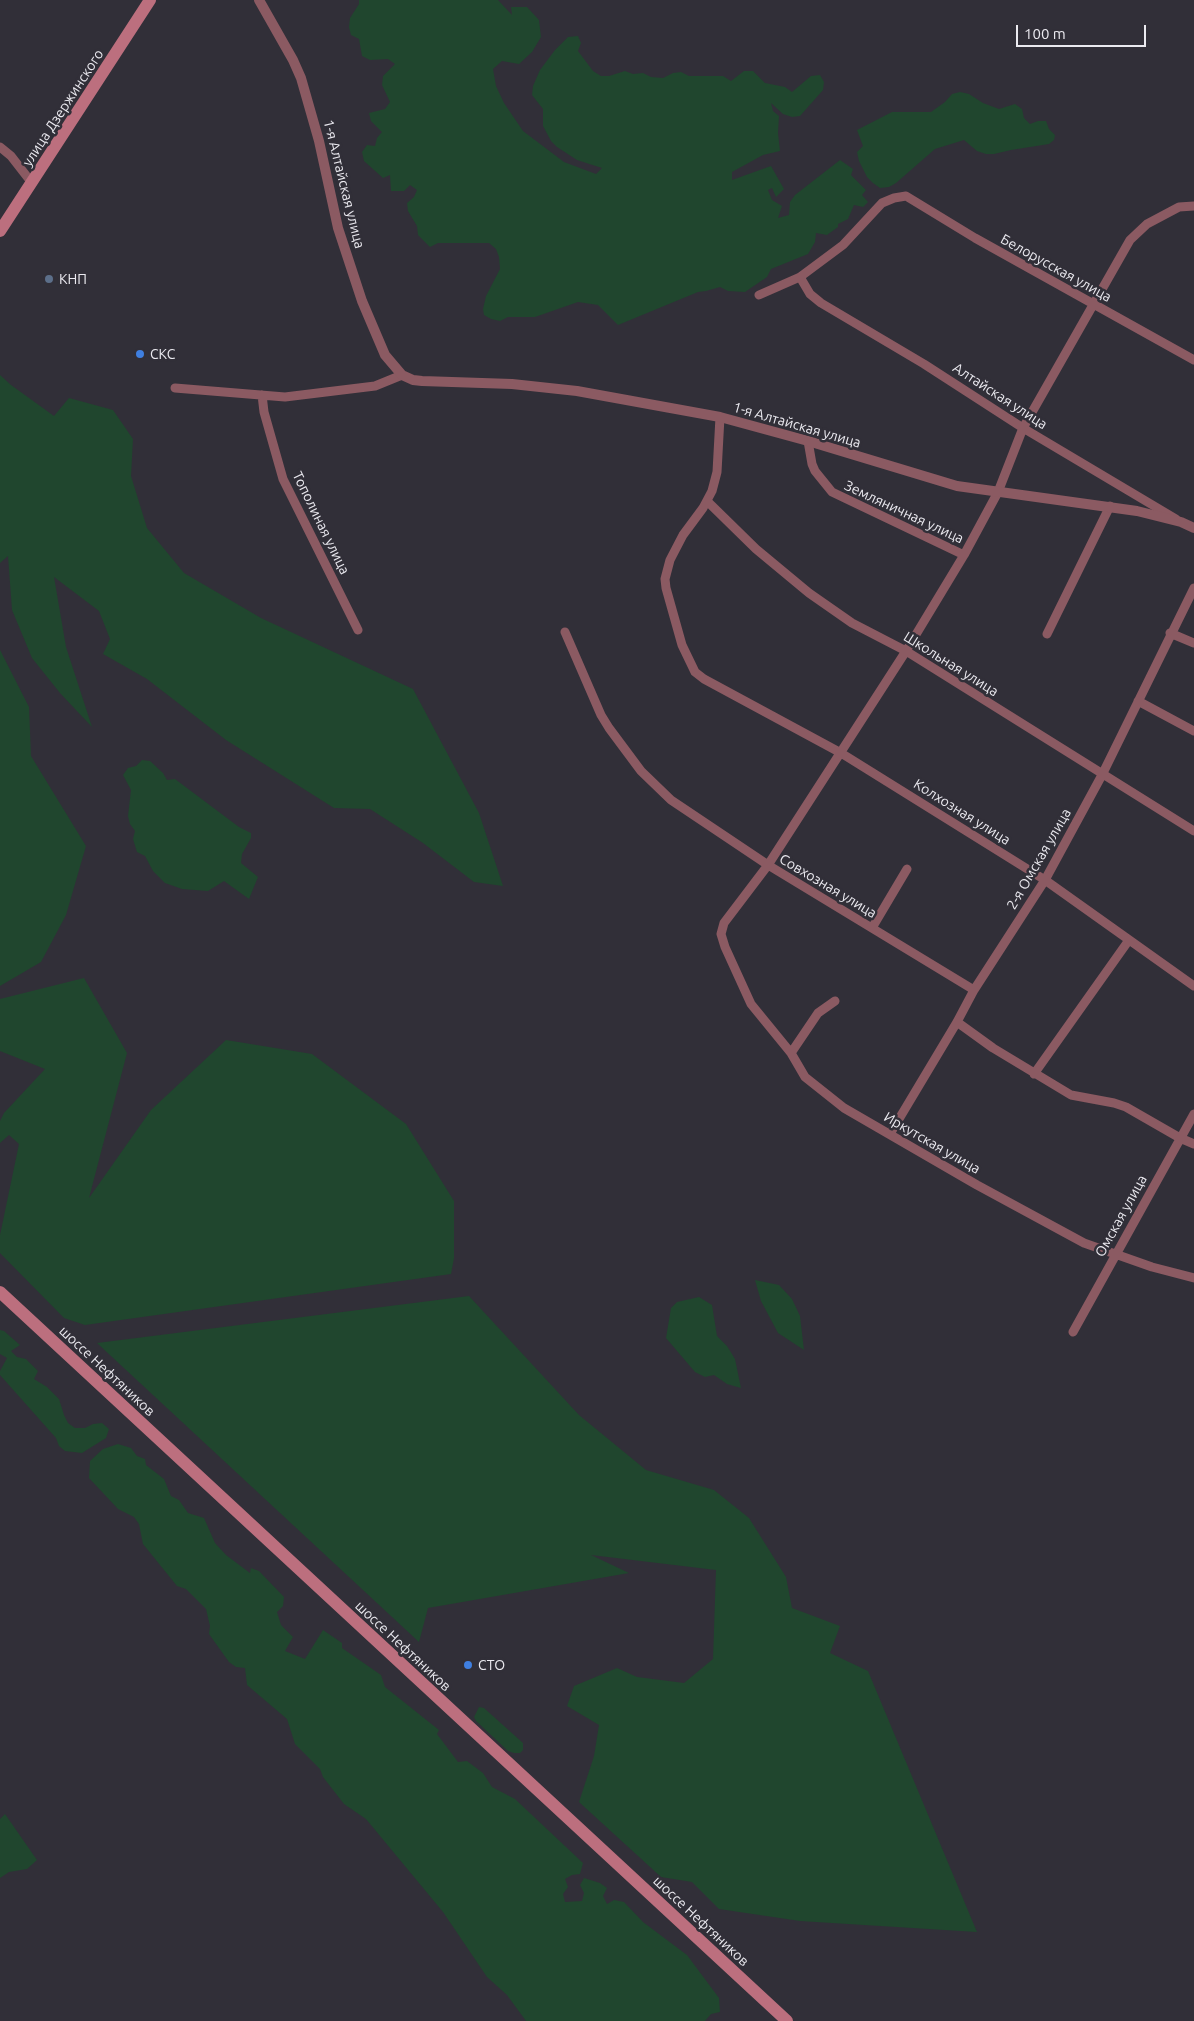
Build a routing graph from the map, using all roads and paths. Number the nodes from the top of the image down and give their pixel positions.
1 (150, 0) edge
2 (259, 0) edge
3 (0, 147) edge
4 (32, 183) junction
5 (1194, 206) edge
6 (0, 231) edge
7 (800, 277) junction
8 (758, 295) dead end
9 (1092, 304) junction
10 (1194, 360) edge
11 (402, 375) junction
12 (175, 388) dead end
13 (262, 395) junction
14 (720, 417) junction
15 (1023, 428) junction
16 (808, 440) junction
17 (998, 492) junction
18 (708, 501) junction
19 (1110, 506) junction
20 (1181, 522) junction
21 (1194, 528) edge
22 (964, 555) junction
23 (1194, 588) edge
24 (358, 630) dead end
25 (566, 632) dead end
26 (1170, 633) junction
27 (1047, 634) dead end
28 (1194, 643) edge
29 (906, 652) junction
30 (1138, 701) junction
31 (1194, 731) edge
32 (841, 753) junction
33 (1102, 775) junction
34 (1194, 831) edge
35 (768, 866) junction
36 (906, 869) dead end
37 (1045, 880) junction
38 (872, 928) junction
39 (1129, 940) junction
40 (1194, 986) edge
41 (974, 990) junction
42 (835, 1001) dead end
43 (958, 1022) junction
44 (791, 1053) junction
45 (1034, 1074) junction
46 (1194, 1114) edge
47 (890, 1134) junction
48 (1180, 1138) junction
49 (1194, 1144) edge
50 (1116, 1255) junction
51 (1194, 1278) edge
52 (0, 1292) edge
53 (1073, 1332) dead end
54 (787, 2021) edge

1 - 4 main road, улица Дзержинского
2 - 11 street, 1-я Алтайская улица
3 - 4 street
4 - 6 main road, улица Дзержинского
5 - 9 street
7 - 8 street
7 - 9 street, Белорусская улица
7 - 15 street, Алтайская улица
9 - 10 street, Белорусская улица
9 - 15 street
11 - 13 street
11 - 14 street, 1-я Алтайская улица
12 - 13 street
13 - 24 street, Тополиная улица
14 - 16 street, 1-я Алтайская улица
14 - 18 street
15 - 17 street
15 - 20 street, Алтайская улица
16 - 17 street, 1-я Алтайская улица
16 - 22 street, Земляничная улица
17 - 19 street, 1-я Алтайская улица
17 - 22 street
18 - 29 street, Школьная улица
18 - 32 street, Колхозная улица
19 - 20 street, 1-я Алтайская улица
19 - 27 street
20 - 21 street, Алтайская улица
22 - 29 street
23 - 26 street, 2-я Омская улица
25 - 35 street, Совхозная улица
26 - 28 street
26 - 30 street, 2-я Омская улица
29 - 32 street
29 - 33 street, Школьная улица
30 - 31 street
30 - 33 street, 2-я Омская улица
32 - 35 street
32 - 37 street, Колхозная улица
33 - 34 street, Школьная улица
33 - 37 street, 2-я Омская улица
35 - 38 street, Совхозная улица
35 - 44 street, Иркутская улица
36 - 38 street
37 - 39 street, Колхозная улица
37 - 41 street, 2-я Омская улица
38 - 41 street, Совхозная улица
39 - 40 street, Колхозная улица
39 - 45 street
41 - 43 street, 2-я Омская улица
42 - 44 street
43 - 45 street
43 - 47 street, 2-я Омская улица
44 - 47 street, Иркутская улица
45 - 48 street
46 - 48 street, Омская улица
47 - 50 street, Иркутская улица
48 - 49 street
48 - 50 street, Омская улица
50 - 51 street, Иркутская улица
50 - 53 street, Омская улица
52 - 54 main road, шоссе Нефтяников

